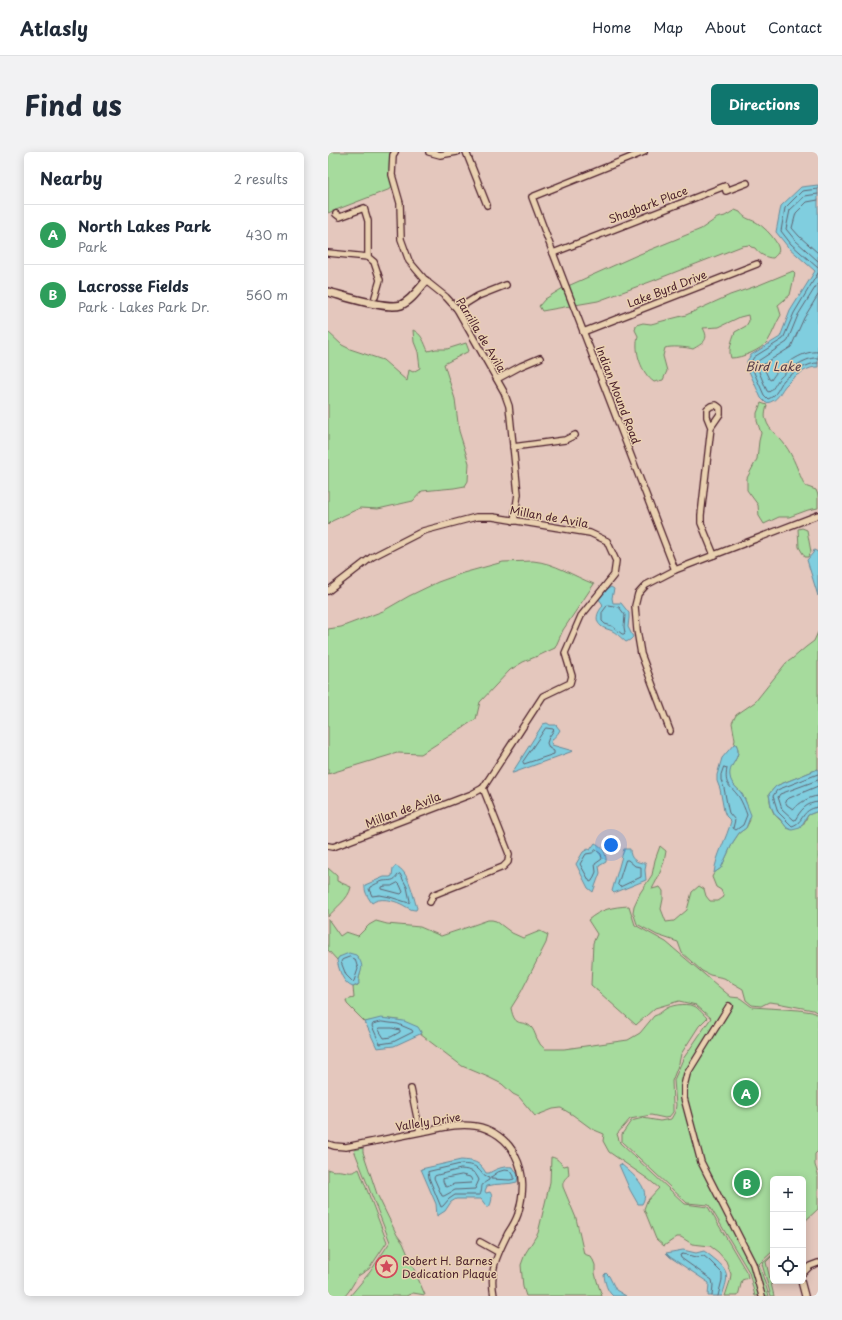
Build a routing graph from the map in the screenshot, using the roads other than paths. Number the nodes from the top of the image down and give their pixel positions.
1 (395, 152) edge
2 (429, 152) edge
3 (457, 152) edge
4 (466, 152) edge
5 (644, 152) edge
6 (747, 183) dead end
7 (487, 205) dead end
8 (336, 214) dead end
9 (328, 253) edge
10 (552, 253) junction
11 (368, 257) junction
12 (757, 264) dead end
13 (426, 281) junction
14 (506, 285) dead end
15 (328, 292) edge
16 (375, 297) dead end
17 (457, 309) junction
18 (583, 332) junction
19 (540, 358) dead end
20 (497, 379) junction
21 (711, 427) dead end
22 (575, 435) dead end
23 (513, 447) junction
24 (818, 515) edge
25 (514, 520) junction
26 (714, 555) junction
27 (675, 570) junction
28 (328, 591) edge
29 (670, 731) dead end
30 (482, 788) junction
31 (328, 846) edge
32 (430, 902) dead end
33 (730, 1006) dead end
34 (411, 1089) dead end
35 (420, 1132) junction
36 (328, 1144) edge
37 (480, 1242) dead end
38 (498, 1252) junction
39 (818, 1263) edge
40 (806, 1270) edge
41 (802, 1284) edge
42 (494, 1296) edge
43 (762, 1296) edge
44 (805, 1296) edge

1 - 13 street, Parrilla de Avila
2 - 3 street
4 - 7 street
5 - 10 street, Indian Mound Road
6 - 10 street, Shagbark Place
8 - 11 street
9 - 11 street
10 - 18 street, Indian Mound Road
11 - 16 street
12 - 18 street, Lake Byrd Drive
13 - 15 street
13 - 17 street, Parrilla de Avila
14 - 17 street
17 - 20 street, Parrilla de Avila
18 - 27 street, Indian Mound Road
19 - 20 street
20 - 23 street, Parrilla de Avila
21 - 26 street
22 - 23 street
23 - 25 street, Parrilla de Avila
24 - 26 street
25 - 28 street, Millan de Avila
25 - 30 street, Millan de Avila
26 - 27 street
27 - 29 street
30 - 31 street, Millan de Avila
30 - 32 street
33 - 43 street
34 - 35 street
35 - 36 street, Vallely Drive
35 - 38 street, Vallely Drive
37 - 38 street
38 - 42 street, Vallely Drive
39 - 40 street
41 - 44 street

